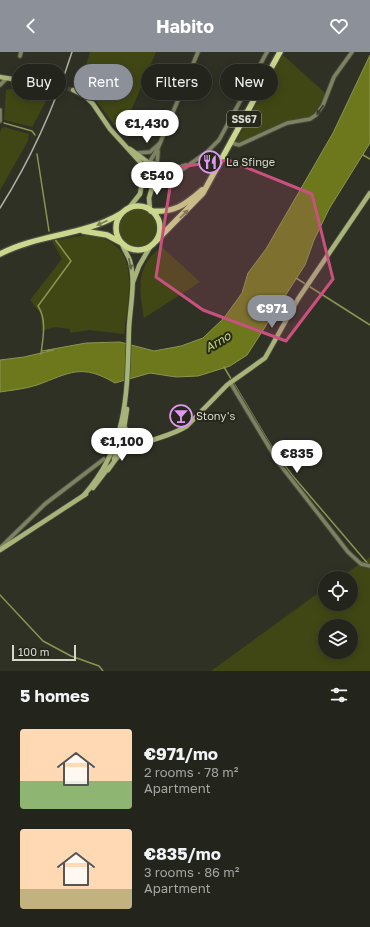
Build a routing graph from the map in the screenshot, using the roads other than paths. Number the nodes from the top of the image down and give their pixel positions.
1 (198, 52) edge
2 (267, 52) edge
3 (280, 52) edge
4 (352, 52) edge
5 (0, 77) edge
6 (6, 79) junction
7 (12, 80) edge
8 (0, 85) edge
9 (73, 90) tunnel mouth
10 (0, 110) edge
11 (0, 121) edge
12 (160, 142) junction
13 (232, 143) junction
14 (126, 147) junction
15 (158, 148) junction
16 (137, 153) junction
17 (149, 163) junction
18 (190, 164) junction
19 (159, 168) junction
20 (142, 170) junction
21 (143, 177) junction
22 (156, 179) junction
23 (208, 185) junction
24 (370, 193) edge
25 (126, 210) junction
26 (151, 210) junction
27 (79, 231) junction
28 (156, 241) junction
29 (121, 243) junction
30 (150, 247) junction
31 (0, 254) edge
32 (132, 286) junction
33 (230, 382) junction
34 (126, 400) junction
35 (126, 419) junction
36 (119, 434) junction
37 (150, 441) junction
38 (133, 442) junction
39 (120, 446) junction
40 (133, 448) junction
41 (111, 456) junction
42 (104, 459) dead end
43 (108, 470) junction
44 (84, 495) junction
45 (0, 549) edge
46 (370, 566) edge

1 - 12 street
2 - 18 street
3 - 13 main road, SS67
4 -> 13 street
5 - 6 main road
6 - 7 main road
6 - 8 street
9 - 14 main road
10 - 11 street
12 - 15 street
12 - 16 street
13 - 23 main road, SS67
14 - 16 main road
14 - 20 main road
15 - 17 street
15 - 19 street
16 - 17 main road
17 - 19 main road
17 - 20 main road
18 - 19 street
18 - 22 street
19 - 22 main road
20 - 21 main road
21 - 22 main road
21 - 25 main road
22 - 26 main road
23 - 26 main road, SS67
28 -> 23 main road, SS67
24 - 33 main road
25 - 26 main road
25 -> 27 main road
25 - 29 main road
26 - 28 main road
27 - 29 main road
27 - 31 main road
28 - 30 main road
29 - 30 main road
29 -> 32 main road
30 - 32 main road
32 - 34 main road
33 - 37 main road
33 - 46 street
34 - 35 main road
34 - 36 main road
35 - 38 main road
35 - 39 main road
36 - 39 main road
36 - 41 main road
37 - 38 main road
37 - 40 main road
38 - 39 main road
39 - 40 main road
39 - 41 main road
39 - 43 main road
40 - 43 main road
41 - 44 main road
42 - 45 street
43 - 44 main road
44 - 45 main road

